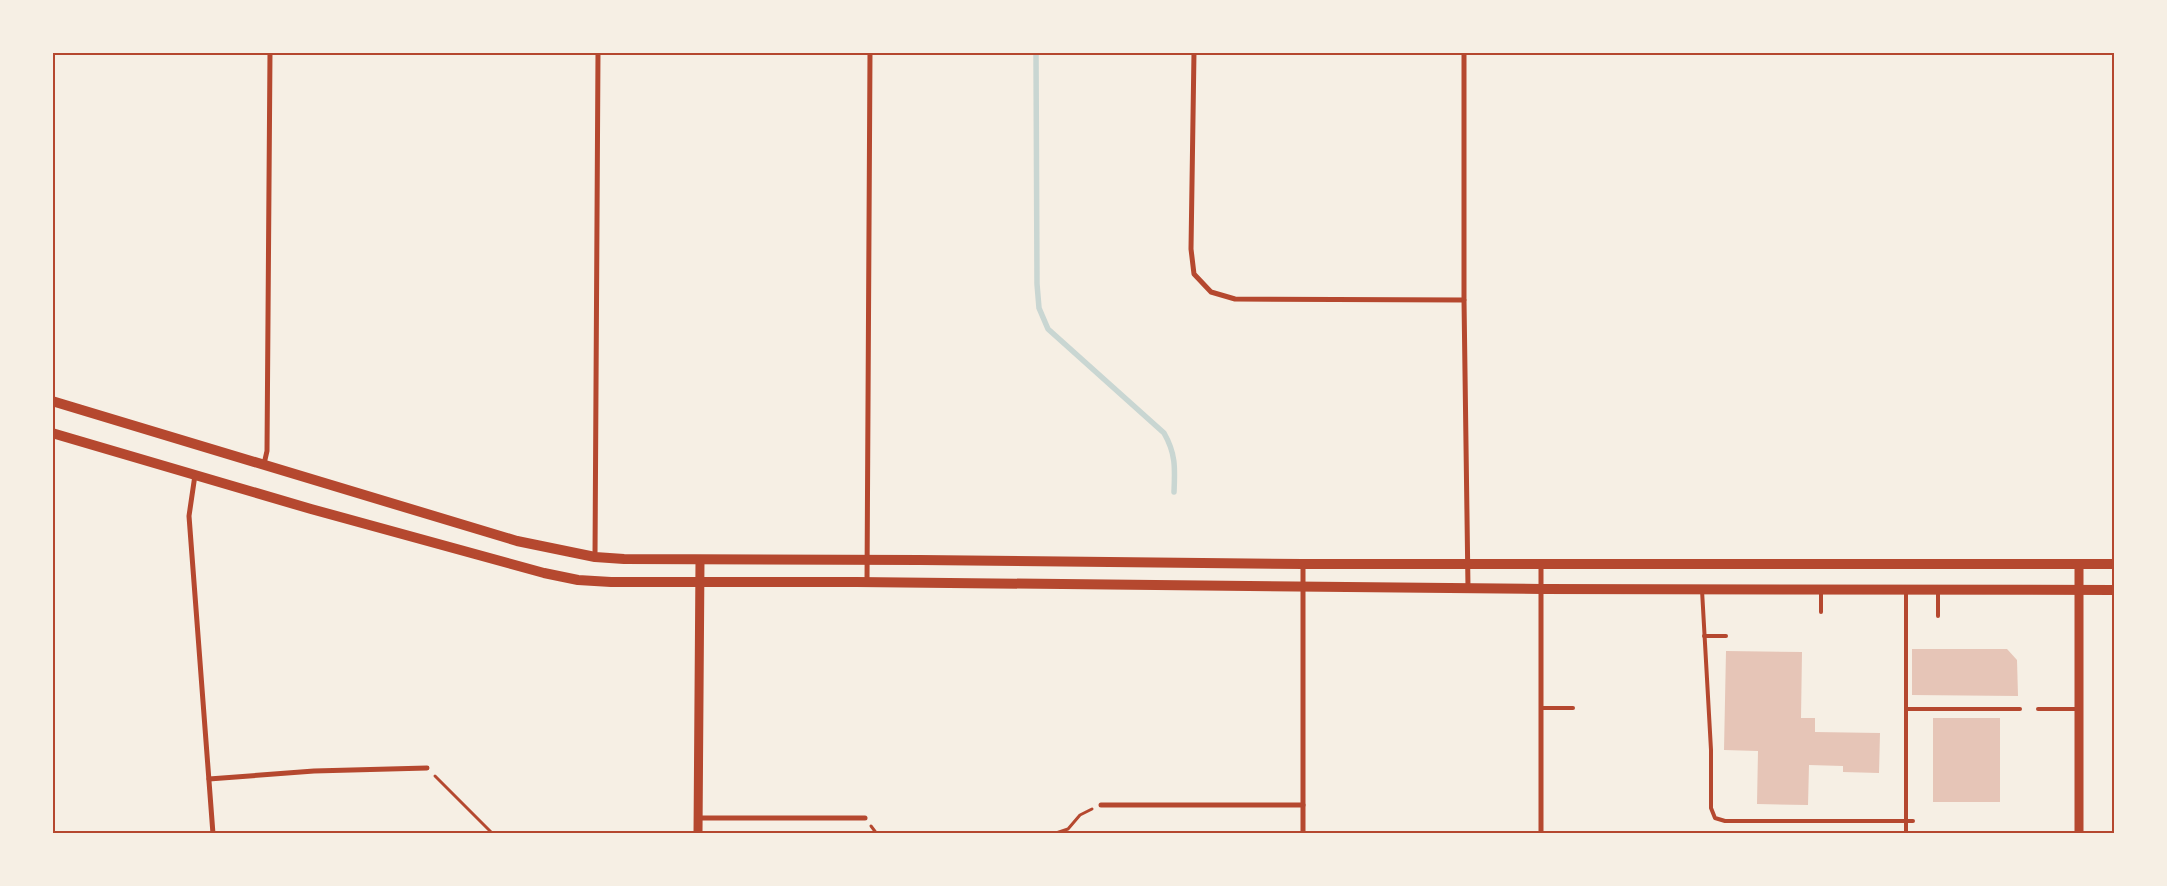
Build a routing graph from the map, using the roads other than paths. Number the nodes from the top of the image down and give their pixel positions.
1 (270, 52) edge
2 (598, 52) edge
3 (870, 52) edge
4 (1194, 52) edge
5 (1464, 52) edge
6 (1464, 300) junction
7 (52, 401) edge
8 (52, 434) edge
9 (264, 464) junction
10 (195, 474) junction
11 (595, 557) junction
12 (700, 560) junction
13 (868, 560) junction
14 (1467, 563) junction
15 (1541, 563) junction
16 (1303, 564) junction
17 (2079, 564) junction
18 (2114, 564) edge
19 (699, 582) junction
20 (867, 582) junction
21 (1303, 587) junction
22 (1468, 588) junction
23 (1542, 589) junction
24 (1702, 589) junction
25 (1821, 589) junction
26 (1906, 590) junction
27 (1938, 590) junction
28 (2079, 590) junction
29 (2114, 590) edge
30 (1821, 612) dead end
31 (1938, 616) dead end
32 (1704, 636) junction
33 (1726, 636) dead end
34 (1899, 638) dead end
35 (1906, 638) junction
36 (1899, 685) dead end
37 (1906, 685) junction
38 (1542, 708) junction
39 (1573, 708) dead end
40 (1906, 709) junction
41 (2020, 709) dead end
42 (2038, 709) dead end
43 (2080, 709) junction
44 (427, 768) road end
45 (208, 779) junction
46 (1101, 805) road end
47 (1303, 805) junction
48 (697, 818) junction
49 (865, 818) dead end
50 (1906, 821) junction
51 (1914, 821) dead end
52 (213, 834) edge
53 (698, 834) edge
54 (1302, 834) edge
55 (1541, 834) edge
56 (1906, 834) edge
57 (2079, 834) edge

1 - 9 street
2 - 11 street
3 - 13 street
4 - 6 street
5 - 6 street
6 - 14 street
7 - 9 main road
8 - 10 main road
9 - 11 main road
10 - 19 main road
10 - 45 street
11 - 12 main road
12 - 13 main road
12 - 19 street
13 - 16 main road
13 - 20 street
14 - 15 main road
14 - 16 main road
14 - 22 street
15 - 17 main road
15 - 23 street
16 - 21 street
17 - 18 main road
17 - 28 street
19 - 20 main road
19 - 48 street
20 - 21 main road
21 - 22 main road
21 - 47 street
22 - 23 main road
23 - 24 main road
23 - 38 street
24 - 25 main road
24 - 32 lane
25 - 26 main road
25 - 30 lane
26 - 27 main road
26 - 35 lane
27 - 28 main road
27 - 31 lane
28 - 29 main road
28 - 43 street
32 - 33 lane
32 - 50 lane
34 - 35 lane
35 - 37 lane
36 - 37 lane
37 - 40 lane
38 - 39 lane
38 - 55 street
40 - 41 lane
40 - 50 lane
42 - 43 lane
43 - 57 street
44 - 45 street
45 - 52 street
46 - 47 street
47 - 54 street
48 - 49 street
48 - 53 street
50 - 51 lane
50 - 56 lane

